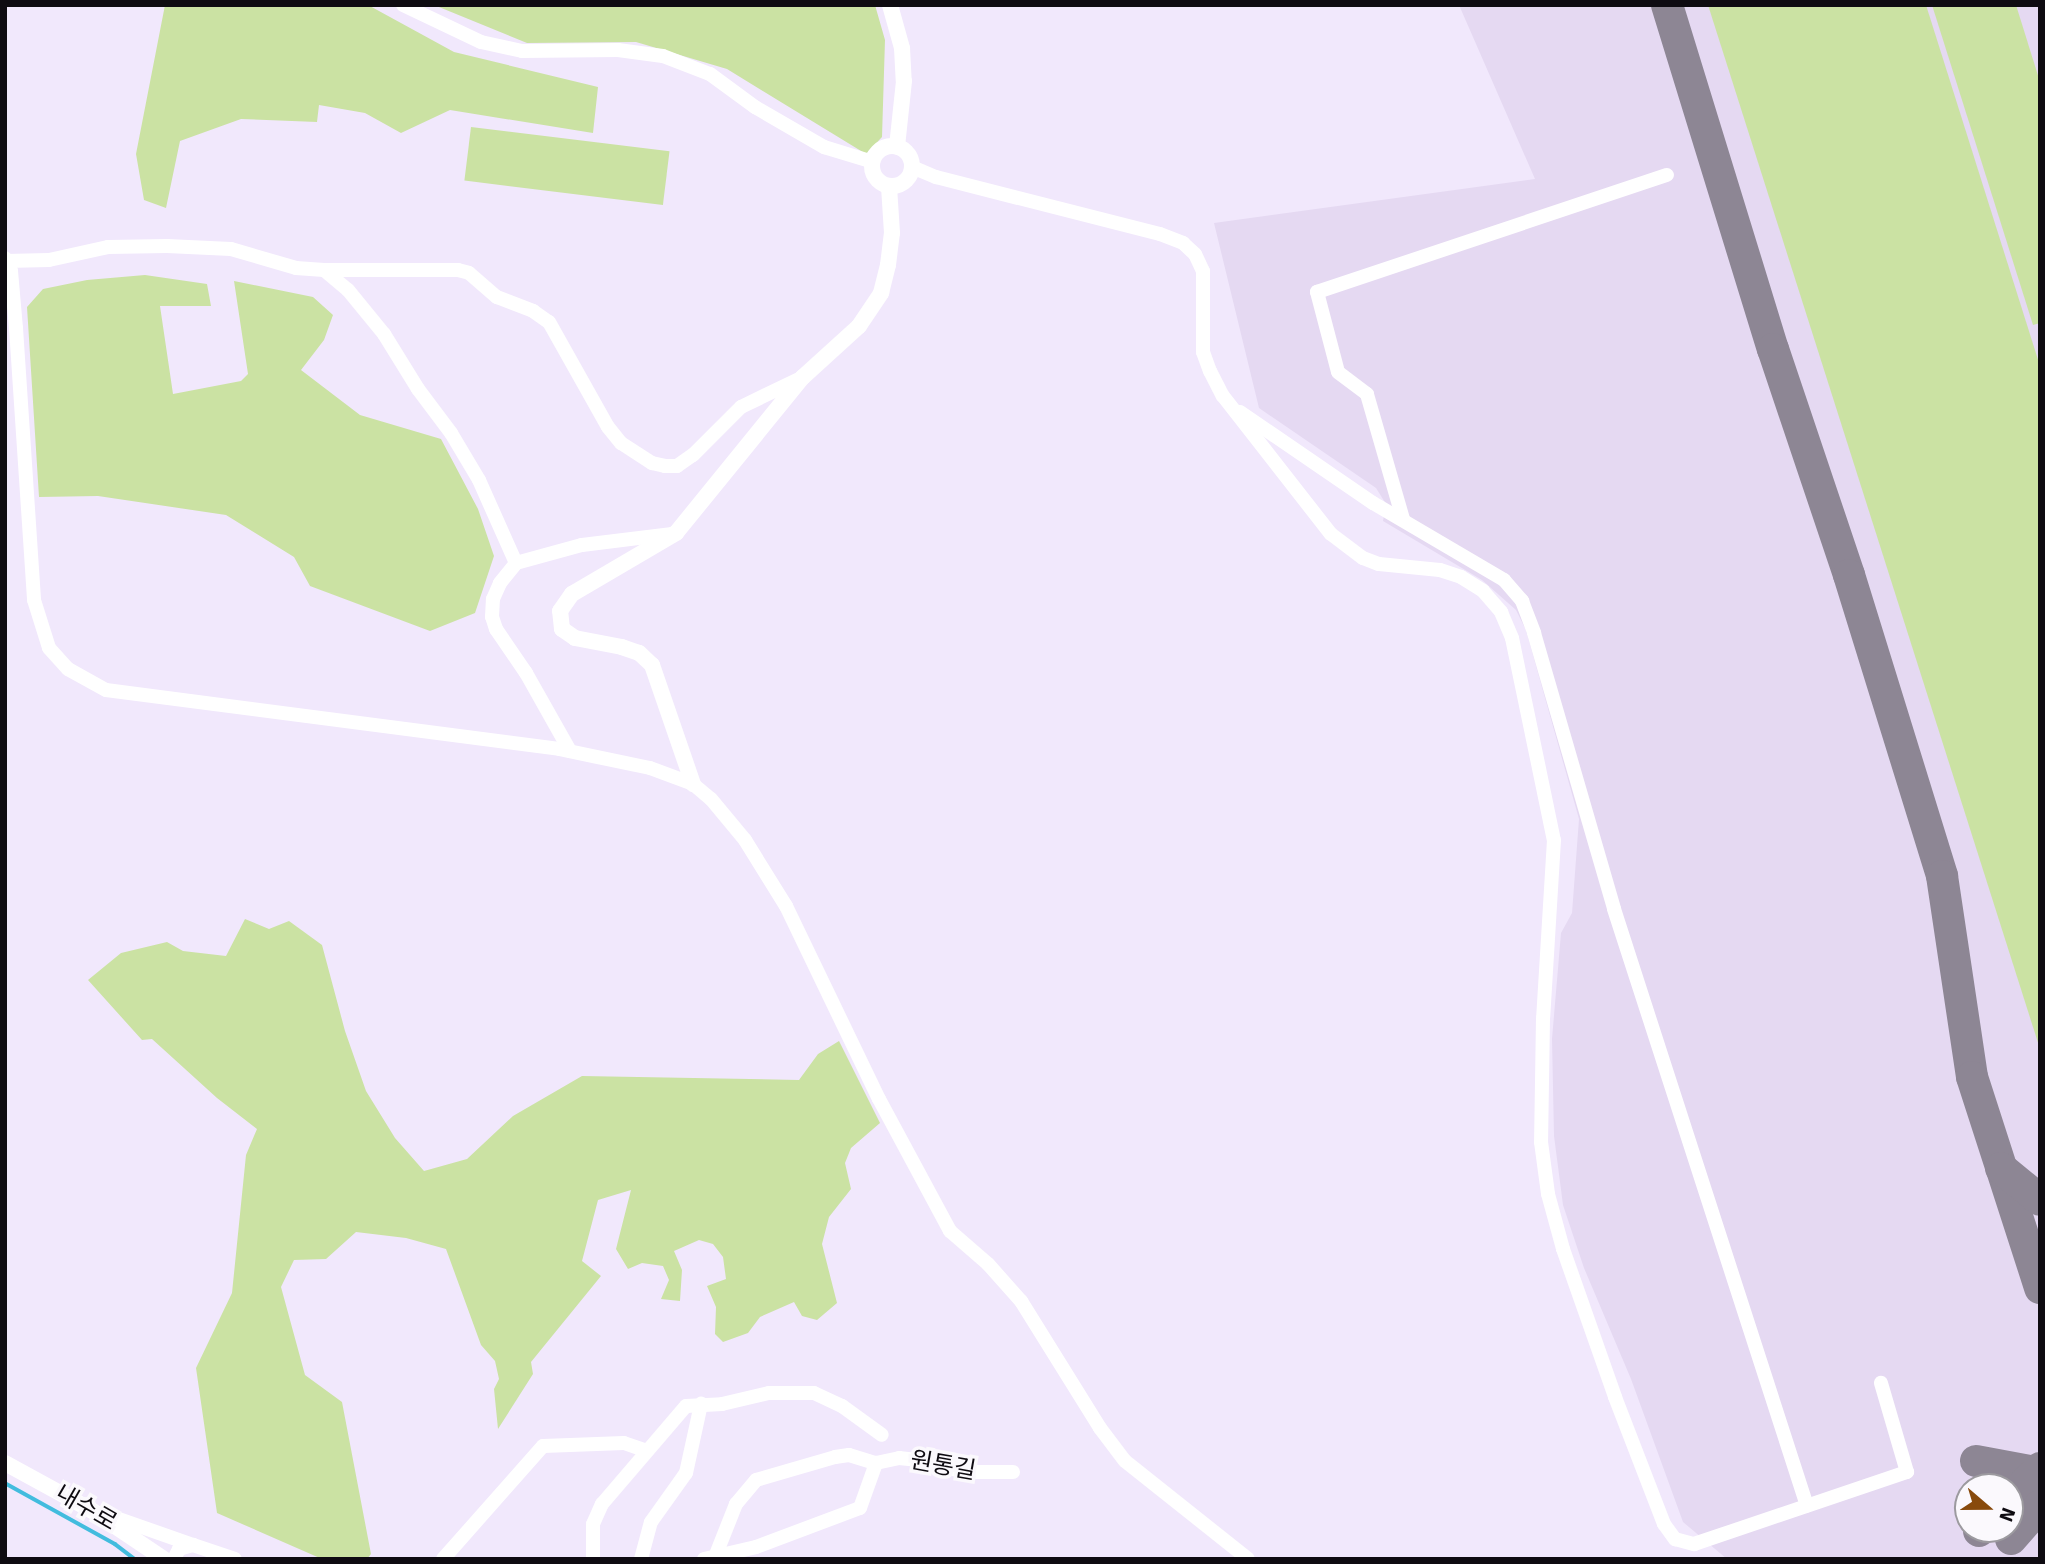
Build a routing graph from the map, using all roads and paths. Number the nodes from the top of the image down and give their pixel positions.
1 (404, 5) edge
2 (890, 5) edge
3 (897, 147) junction
4 (873, 162) junction
5 (912, 167) junction
6 (1667, 175) dead end
7 (889, 186) junction
8 (6, 259) edge
9 (324, 270) junction
10 (803, 377) junction
11 (1233, 408) junction
12 (1404, 519) junction
13 (676, 533) junction
14 (516, 563) junction
15 (570, 751) junction
16 (693, 785) junction
17 (1881, 1383) dead end
18 (701, 1404) junction
19 (882, 1435) dead end
20 (647, 1451) junction
21 (876, 1462) junction
22 (5, 1463) edge
23 (1013, 1472) dead end
24 (1807, 1506) junction
25 (91, 1510) junction
26 (193, 1545) junction
27 (710, 1558) edge
28 (164, 1559) edge
29 (174, 1559) edge
30 (235, 1559) edge
31 (443, 1559) edge
32 (593, 1559) edge
33 (640, 1559) edge
34 (1248, 1559) edge

1 - 4 street
2 - 3 street
3 - 4 street
3 - 5 street
4 - 7 street
5 - 7 street
5 - 11 street
6 - 12 street
7 - 10 street
8 - 9 street
8 - 15 street
9 - 10 street
9 - 14 street
10 - 13 street
11 - 12 street
11 - 24 street
12 - 24 street
13 - 14 street
13 - 16 street
14 - 15 street
15 - 16 street
16 - 34 street
17 - 24 street
18 - 19 street
18 - 20 street
18 - 33 street
20 - 31 street
20 - 32 street
21 - 23 street, 원통길
21 - 27 street, 원통길
21 - 27 street
22 - 25 street, 내수로
25 - 26 street
25 - 28 street, 내수로
26 - 29 street
26 - 30 street

